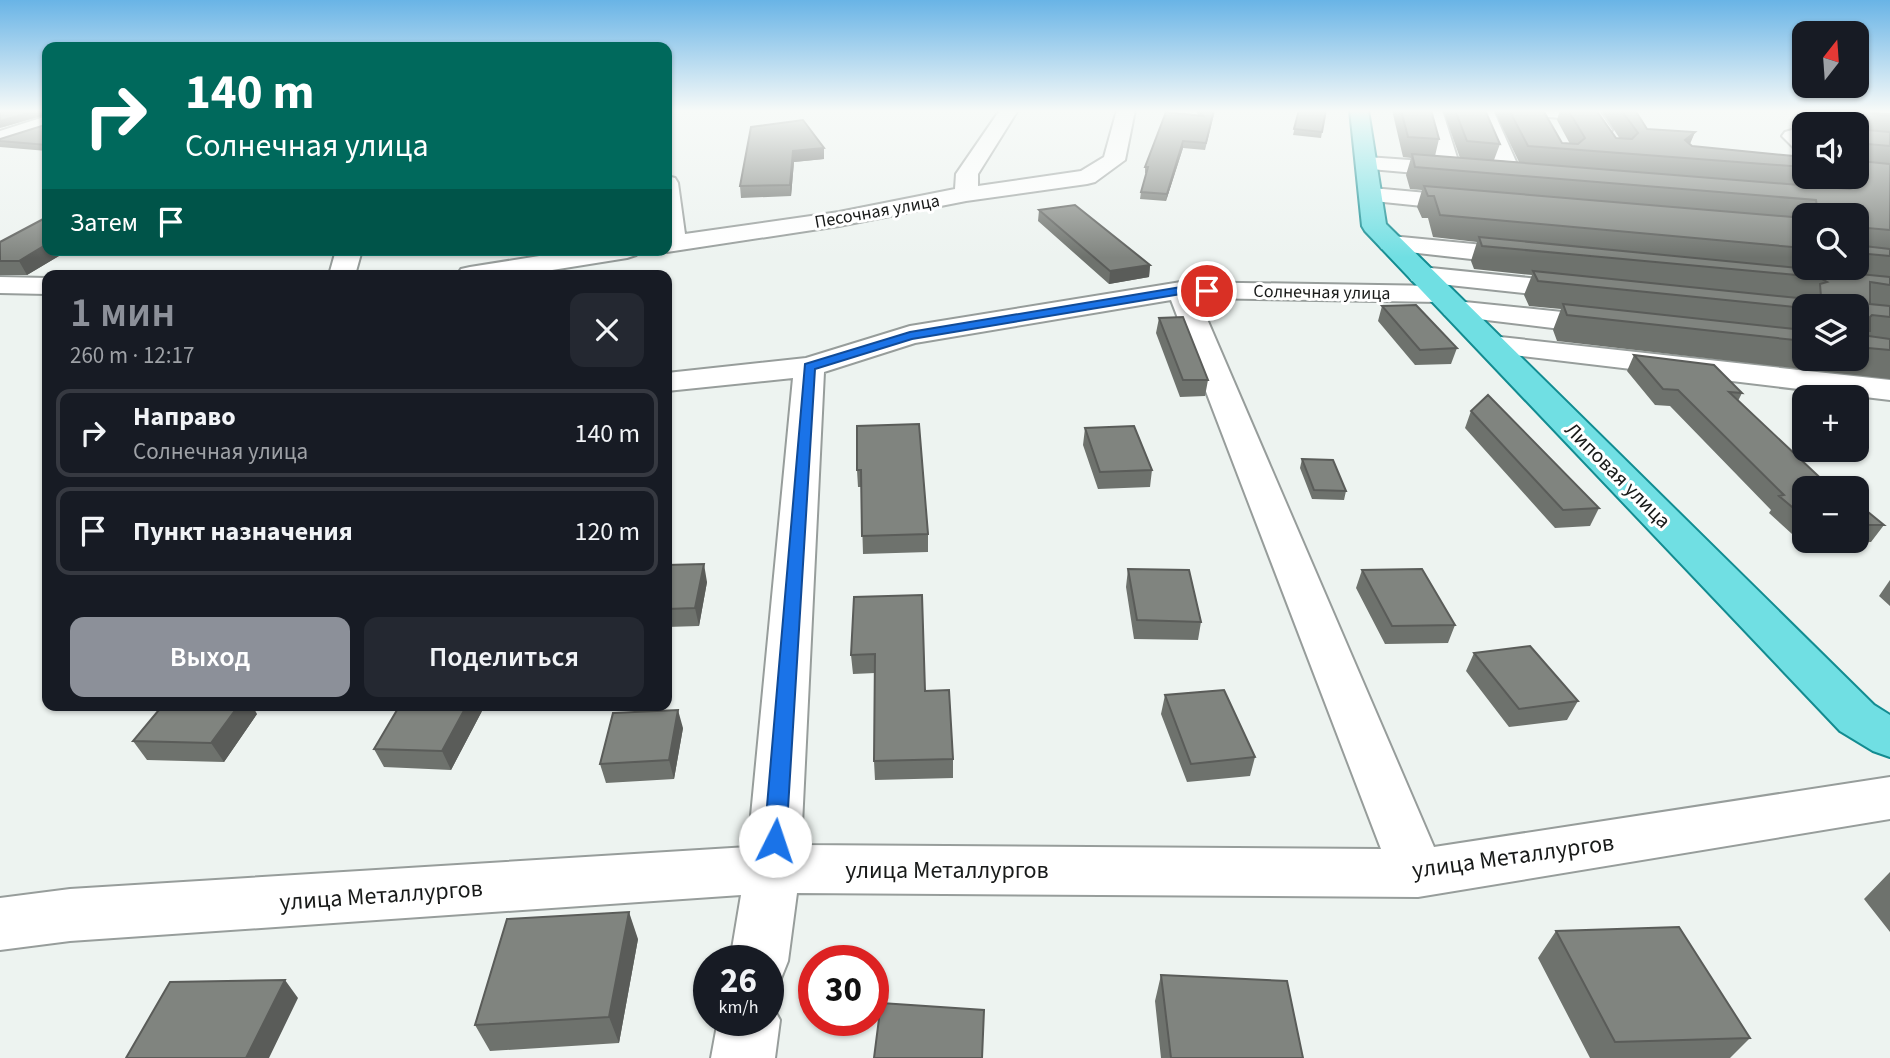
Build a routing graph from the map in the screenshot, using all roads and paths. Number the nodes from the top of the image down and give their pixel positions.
1 (977, 159) edge
2 (1114, 159) edge
3 (1368, 159) edge
4 (1447, 159) edge
5 (1505, 159) edge
6 (1450, 170) junction
7 (1511, 175) junction
8 (1538, 177) edge
9 (965, 194) junction
10 (1376, 205) junction
11 (1498, 206) edge
12 (1471, 227) edge
13 (672, 244) edge
14 (589, 256) edge
15 (1544, 259) edge
16 (501, 270) edge
17 (0, 285) edge
18 (42, 286) edge
19 (1181, 290) junction
20 (1439, 293) junction
21 (1599, 293) edge
22 (1643, 329) edge
23 (1491, 345) junction
24 (809, 367) junction
25 (672, 381) edge
26 (1890, 390) edge
27 (1890, 738) edge
28 (1890, 798) edge
29 (773, 869) junction
30 (1418, 873) junction
31 (0, 924) edge
32 (761, 945) edge
33 (746, 1036) edge
34 (743, 1058) edge

1 - 9 street
2 - 9 street, Песочная улица
3 - 10 main road
4 - 6 street
5 - 7 street
6 - 7 street
6 - 10 street
7 - 8 street
9 - 13 street, Песочная улица
10 - 11 street
10 - 12 street
10 - 15 street
10 - 20 main road, Липовая улица
14 - 16 street
17 - 18 street
19 - 20 street, Солнечная улица
19 - 24 street, Солнечная улица
19 - 30 street
20 - 21 street
20 - 22 street
20 - 23 main road, Липовая улица
23 - 26 street
23 - 27 main road, Липовая улица
24 - 25 street, Солнечная улица
24 - 29 street
28 - 30 street, улица Металлургов
29 - 30 street, улица Металлургов
29 - 31 street, улица Металлургов
29 - 32 street
33 - 34 street

